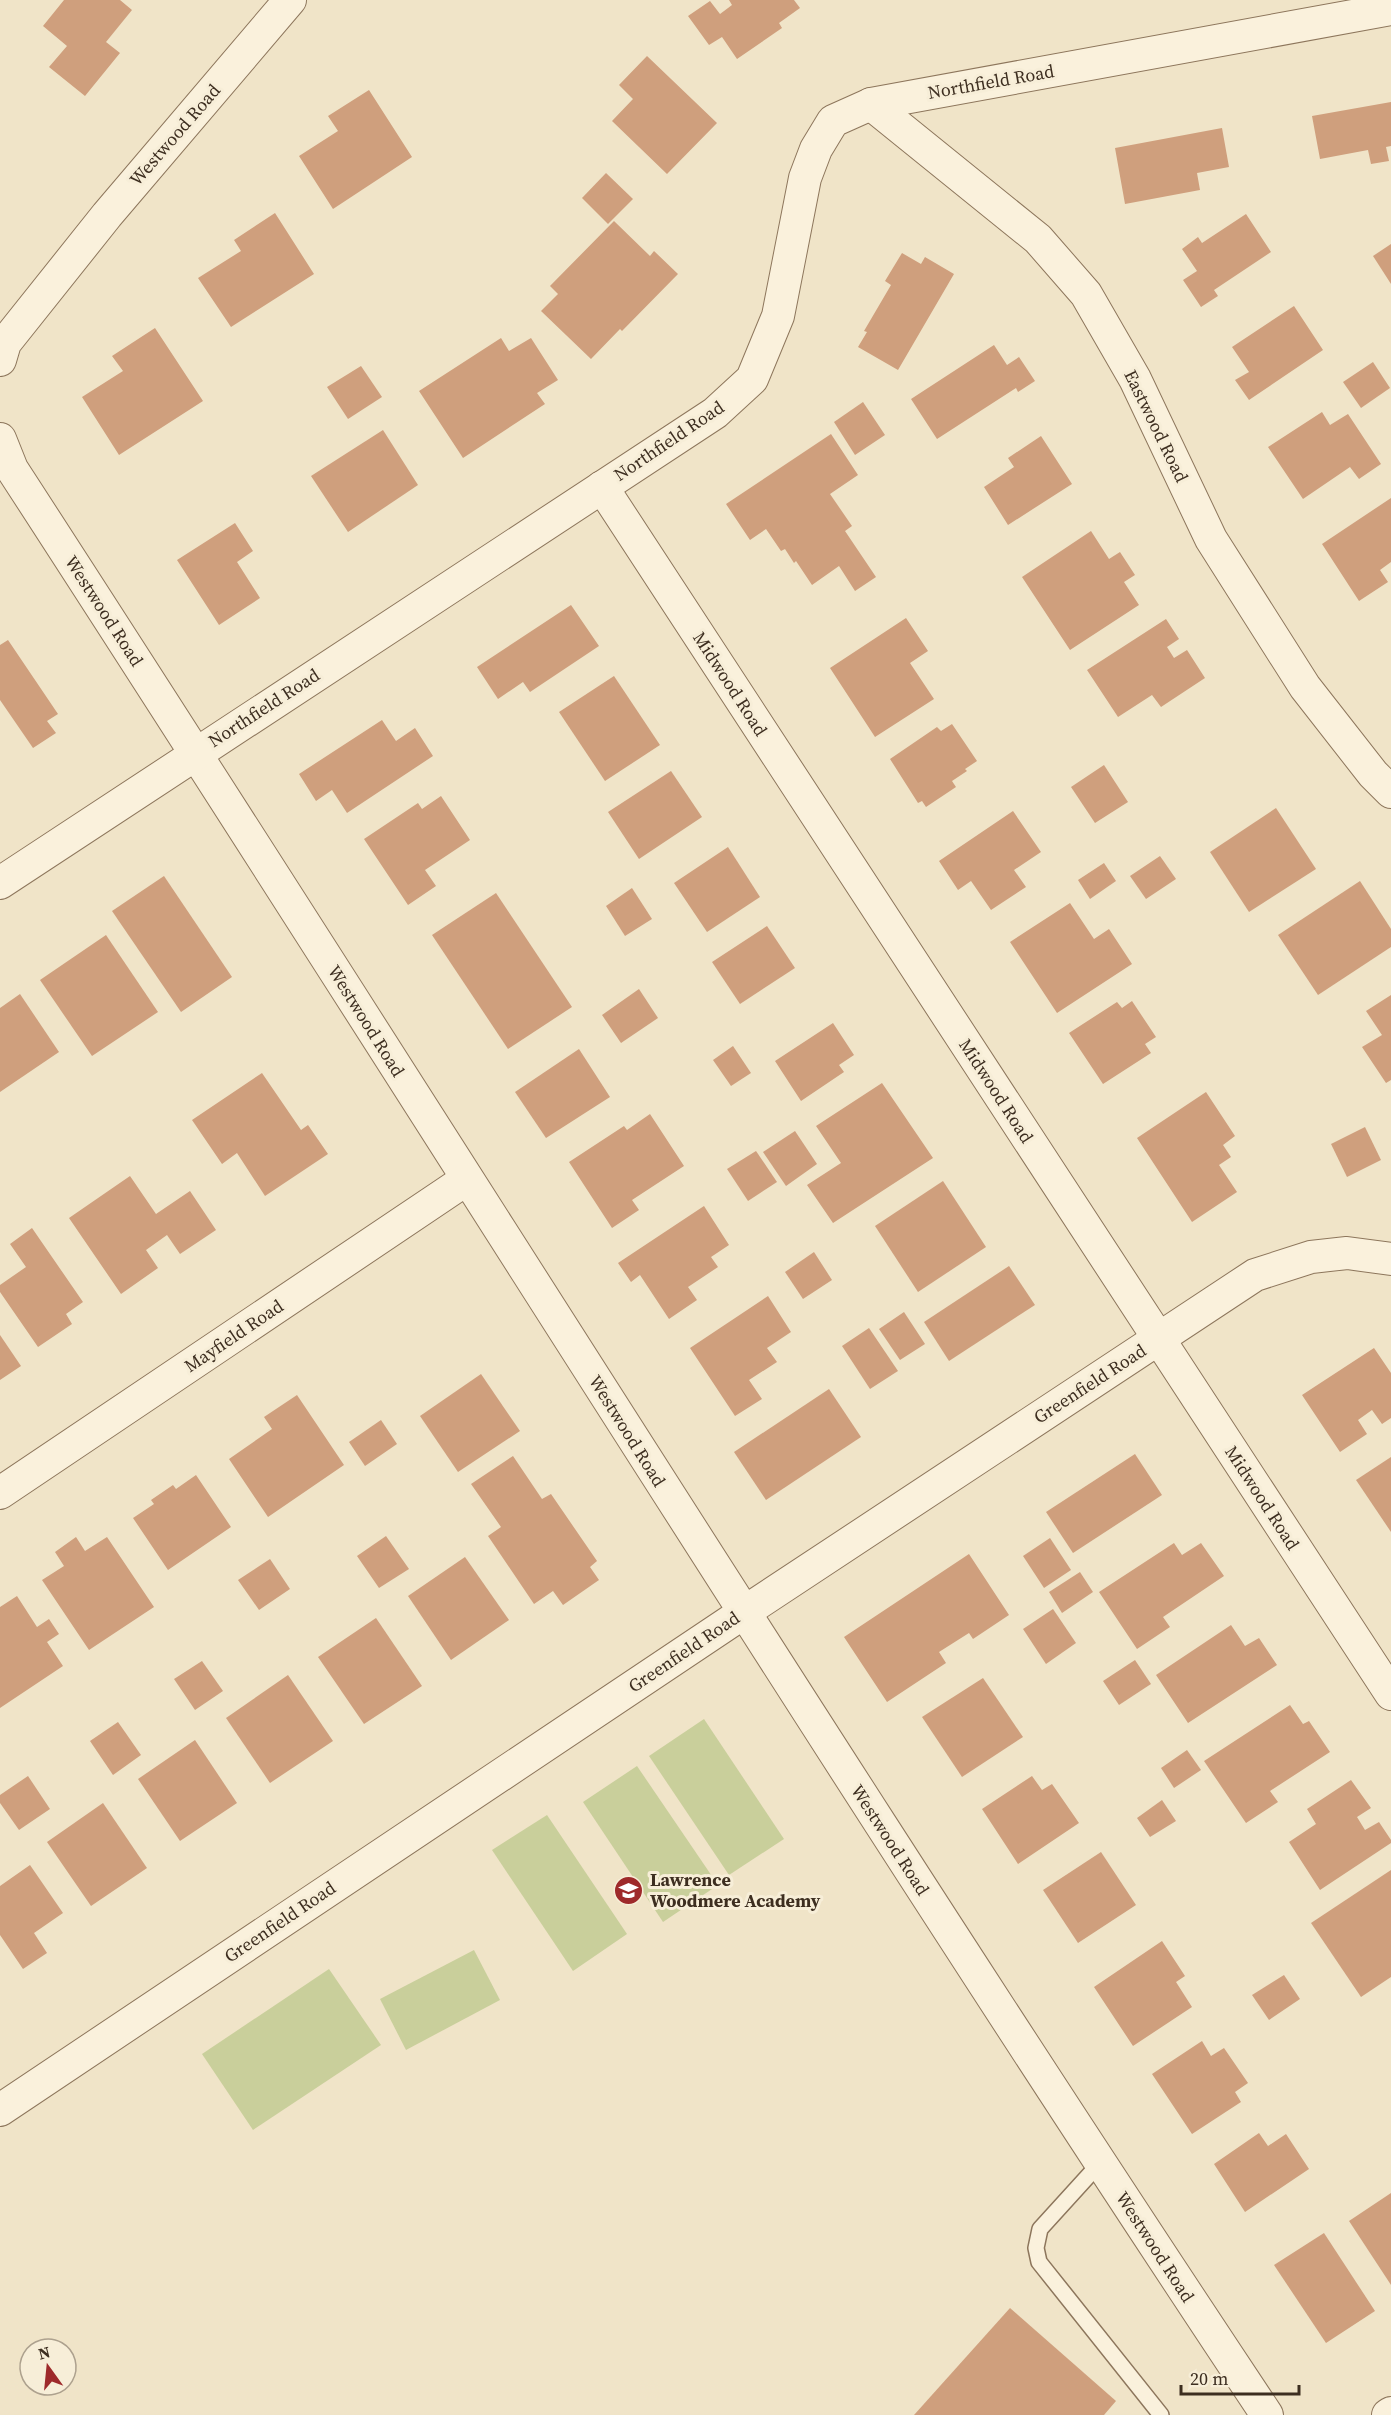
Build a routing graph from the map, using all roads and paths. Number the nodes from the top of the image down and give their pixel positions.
1 (290, 0) edge
2 (1391, 9) edge
3 (871, 104) junction
4 (0, 360) edge
5 (0, 439) edge
6 (602, 487) junction
7 (196, 753) junction
8 (1391, 792) edge
9 (0, 883) edge
10 (467, 1179) junction
11 (1391, 1259) edge
12 (1158, 1340) junction
13 (0, 1493) edge
14 (743, 1613) junction
15 (1391, 1694) edge
16 (0, 2110) edge
17 (1100, 2163) junction
18 (1161, 2415) edge
19 (1267, 2415) edge

1 - 4 street, Westwood Road
2 - 3 street, Northfield Road
3 - 6 street, Northfield Road
3 - 8 street, Eastwood Road
5 - 7 street, Westwood Road
6 - 7 street, Northfield Road
6 - 12 street, Midwood Road
7 - 9 street, Northfield Road
7 - 10 street, Westwood Road
10 - 13 street, Mayfield Road
10 - 14 street, Westwood Road
11 - 12 street, Greenfield Road
12 - 14 street, Greenfield Road
12 - 15 street, Midwood Road
14 - 16 street, Greenfield Road
14 - 17 street, Westwood Road
17 - 18 lane
17 - 19 street, Westwood Road

